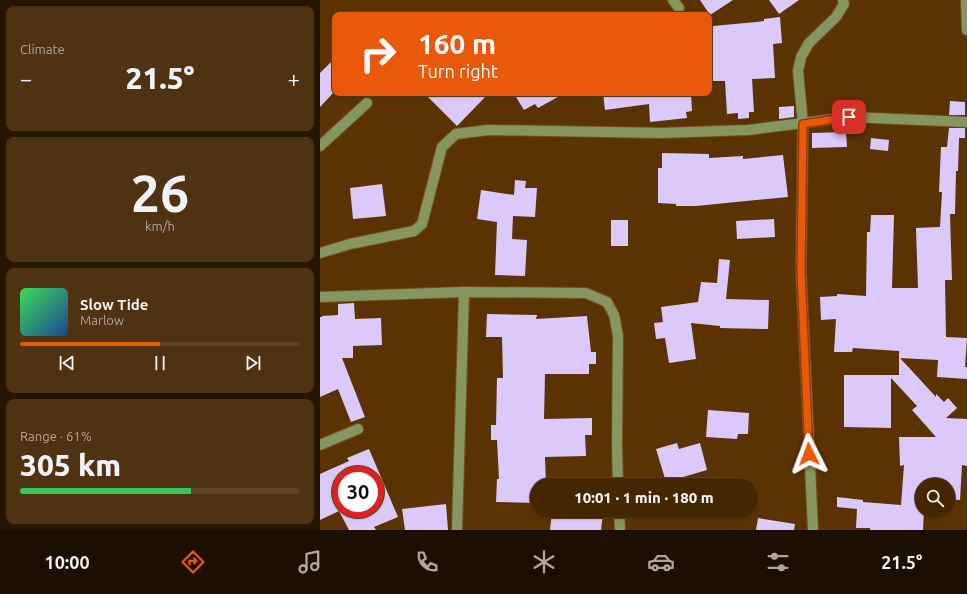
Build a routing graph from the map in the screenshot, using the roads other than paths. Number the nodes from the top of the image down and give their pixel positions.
1 (843, 0) edge
2 (966, 0) edge
3 (967, 30) edge
4 (367, 103) dead end
5 (967, 122) edge
6 (803, 124) junction
7 (320, 146) edge
8 (320, 253) edge
9 (464, 292) junction
10 (320, 297) edge
11 (358, 429) dead end
12 (320, 445) edge
13 (618, 478) edge
14 (619, 518) edge
15 (457, 530) edge
16 (620, 530) edge
17 (813, 530) edge

1 - 6 street
2 - 3 street
4 - 7 street
5 - 6 street
6 - 8 street
6 - 17 street
9 - 10 street
9 - 13 street
9 - 15 street
11 - 12 street
14 - 16 street

